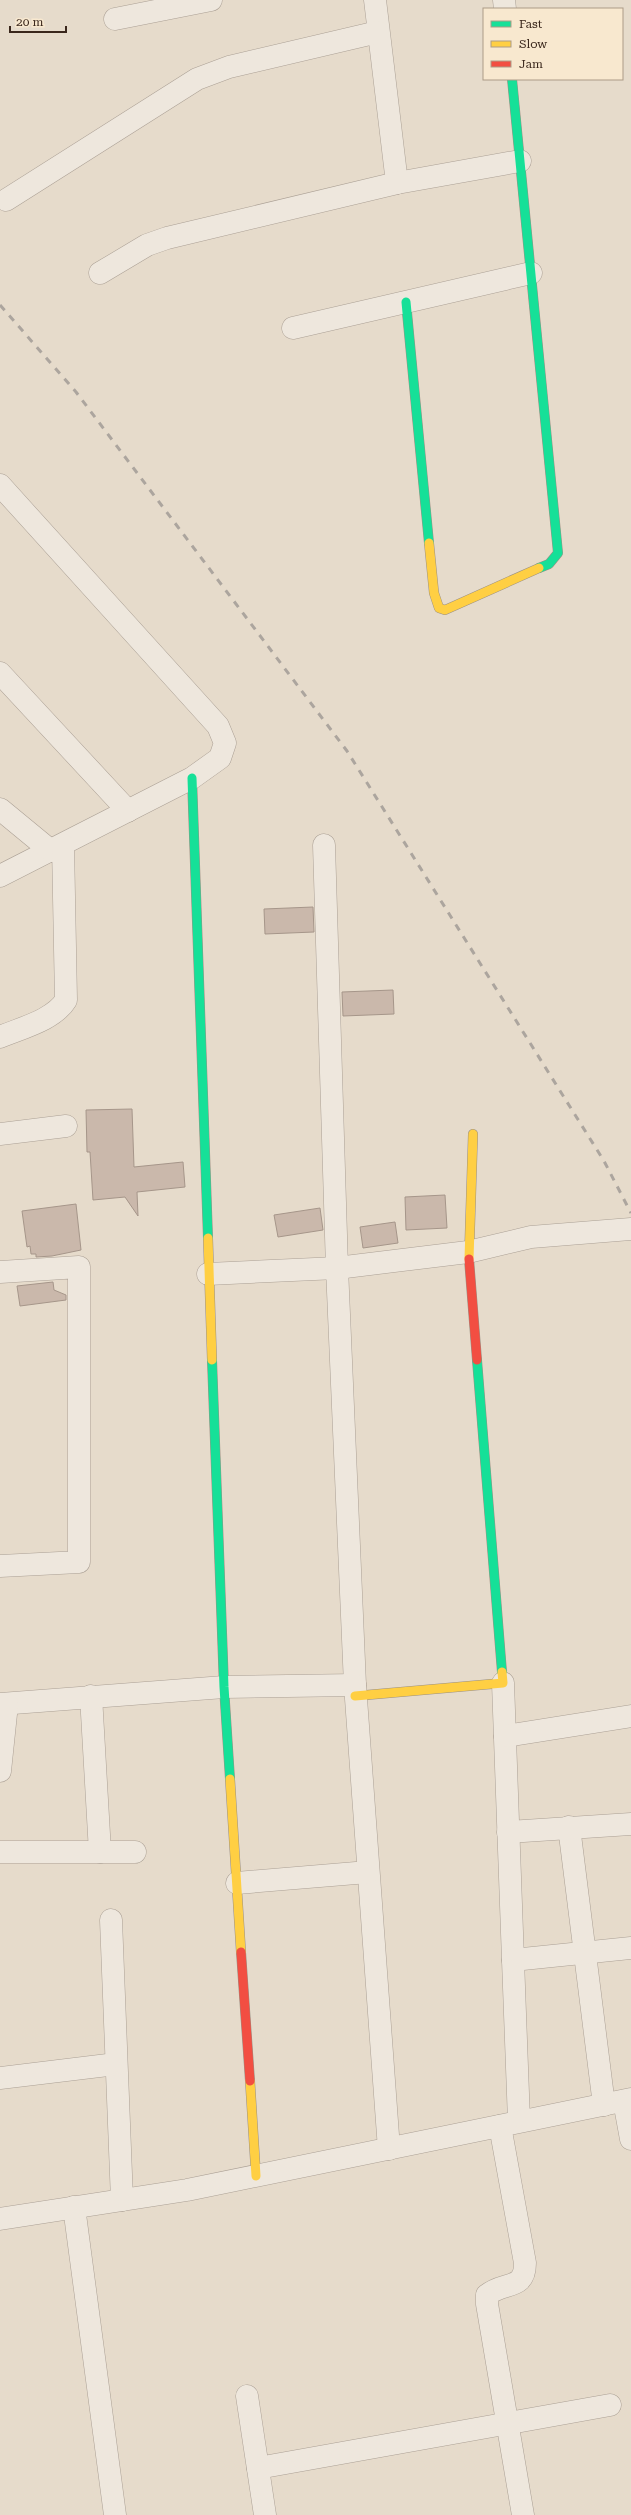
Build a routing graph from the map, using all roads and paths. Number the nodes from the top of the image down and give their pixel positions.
1 (211, 0) edge
2 (375, 0) edge
3 (116, 19) dead end
4 (378, 32) junction
5 (512, 80) edge
6 (520, 161) junction
7 (397, 183) junction
8 (6, 200) dead end
9 (100, 273) dead end
10 (531, 273) junction
11 (406, 302) junction
12 (293, 328) dead end
13 (0, 485) edge
14 (0, 673) edge
15 (192, 778) junction
16 (0, 809) edge
17 (128, 811) junction
18 (324, 845) dead end
19 (57, 848) junction
20 (0, 876) edge
21 (0, 1037) edge
22 (66, 1126) dead end
23 (0, 1134) edge
24 (473, 1134) dead end
25 (631, 1229) edge
26 (468, 1252) junction
27 (337, 1268) junction
28 (0, 1272) edge
29 (208, 1274) junction
30 (0, 1566) edge
31 (503, 1683) junction
32 (224, 1688) junction
33 (355, 1691) junction
34 (91, 1696) junction
35 (4, 1704) edge
36 (631, 1716) edge
37 (505, 1736) junction
38 (0, 1771) edge
39 (631, 1824) edge
40 (569, 1827) junction
41 (508, 1832) junction
42 (0, 1852) edge
43 (100, 1852) junction
44 (135, 1852) dead end
45 (368, 1872) junction
46 (237, 1883) junction
47 (111, 1920) dead end
48 (631, 1948) edge
49 (584, 1951) junction
50 (513, 1960) junction
51 (116, 2064) junction
52 (0, 2078) edge
53 (620, 2102) edge
54 (510, 2124) junction
55 (631, 2139) edge
56 (389, 2149) junction
57 (256, 2176) junction
58 (122, 2200) junction
59 (74, 2207) junction
60 (0, 2219) edge
61 (248, 2396) dead end
62 (610, 2405) dead end
63 (507, 2424) junction
64 (258, 2468) junction
65 (115, 2515) edge
66 (265, 2515) edge
67 (523, 2515) edge

1 - 3 street
2 - 4 street
4 - 7 street
4 - 8 street
5 - 6 street
6 - 7 street
6 - 10 street
7 - 9 street
10 - 11 street
10 - 11 street
11 - 12 street
13 - 15 street
14 - 17 street
15 - 17 street
15 - 29 street
16 - 19 street
17 - 19 street
18 - 27 street
19 - 20 street
19 - 21 street
22 - 23 street
24 - 26 street
25 - 26 street
26 - 27 street
26 - 31 street
27 - 29 street
27 - 33 street
28 - 30 street
29 - 32 street
31 - 33 street
31 - 37 street
32 - 33 street
32 - 34 street
32 - 46 street
33 - 45 street
34 - 35 street
34 - 43 street
35 - 38 street
36 - 37 street
37 - 41 street
39 - 40 street
40 - 41 street
40 - 49 street
41 - 50 street
42 - 43 street
43 - 44 street
45 - 46 street
45 - 56 street
46 - 57 street
47 - 51 street
48 - 49 street
49 - 50 street
49 - 53 street
50 - 54 street
51 - 52 street
51 - 58 street
53 - 54 street
53 - 55 street
54 - 56 street
54 - 63 street
56 - 57 street
57 - 58 street
58 - 59 street
59 - 60 street
59 - 65 street
61 - 64 street
62 - 63 street
63 - 64 street
63 - 67 street
64 - 66 street

